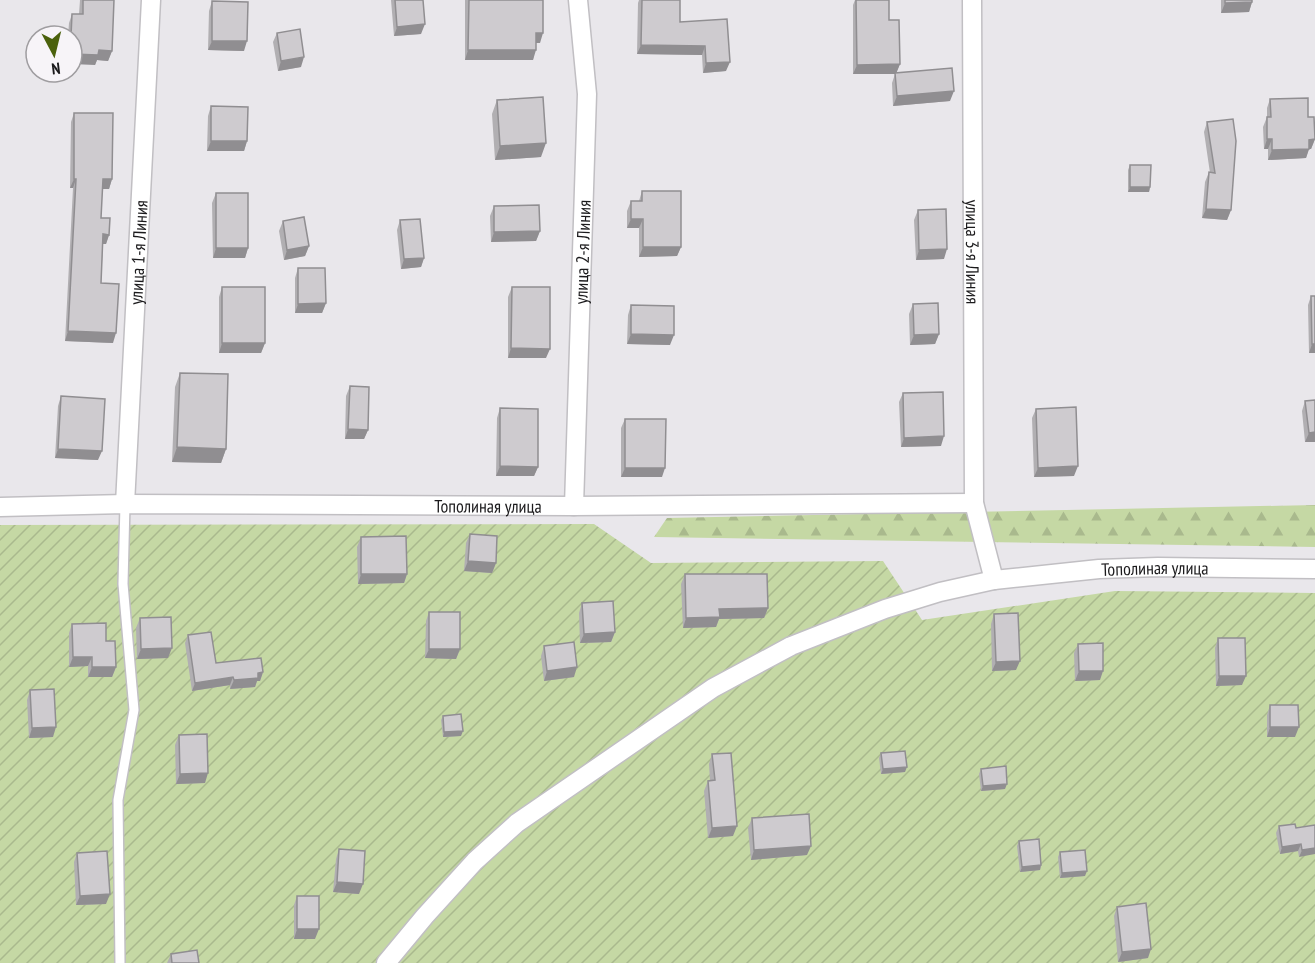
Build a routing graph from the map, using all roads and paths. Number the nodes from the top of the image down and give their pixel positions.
1 (151, 0) edge
2 (578, 0) edge
3 (972, 0) edge
4 (974, 503) junction
5 (125, 504) junction
6 (574, 506) junction
7 (0, 507) edge
8 (1315, 569) edge
9 (994, 580) junction
10 (120, 963) edge
11 (386, 963) edge

1 - 5 street, улица 1-я Линия
2 - 6 street, улица 2-я Линия
3 - 4 street, улица 3-я Линия
4 - 6 street, Тополиная улица
4 - 9 street, улица 3-я Линия
5 - 6 street, Тополиная улица
5 - 7 street, Тополиная улица
5 - 10 lane
8 - 9 street, Тополиная улица
9 - 11 street, Тополиная улица

